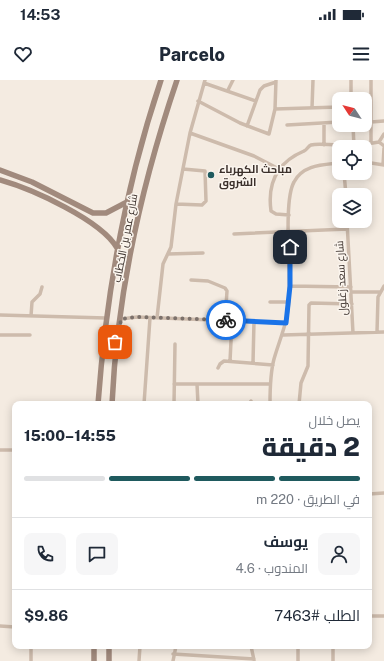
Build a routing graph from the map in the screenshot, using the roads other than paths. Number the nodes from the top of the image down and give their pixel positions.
1 (161, 80) edge
2 (177, 80) edge
3 (233, 80) edge
4 (312, 80) edge
5 (352, 80) edge
6 (371, 80) edge
7 (276, 81) edge
8 (205, 82) edge
9 (228, 90) junction
10 (352, 92) edge
11 (371, 92) edge
12 (198, 101) junction
13 (256, 101) junction
14 (332, 107) edge
15 (312, 108) junction
16 (275, 109) junction
17 (384, 121) edge
18 (332, 122) edge
19 (372, 122) edge
20 (324, 123) junction
21 (287, 124) dead end
22 (247, 126) junction
23 (190, 133) junction
24 (384, 135) edge
25 (379, 142) junction
26 (372, 143) edge
27 (324, 145) junction
28 (332, 145) edge
29 (384, 147) edge
30 (372, 163) edge
31 (332, 164) edge
32 (383, 165) edge
33 (183, 169) junction
34 (279, 169) junction
35 (0, 170) edge
36 (0, 180) edge
37 (127, 202) junction
38 (176, 204) junction
39 (289, 214) junction
40 (347, 229) joint
41 (289, 233) junction
42 (234, 234) dead end
43 (118, 248) junction
44 (204, 253) dead end
45 (168, 254) junction
46 (190, 280) dead end
47 (290, 286) junction
48 (384, 286) edge
49 (42, 287) dead end
50 (351, 287) junction
51 (351, 292) junction
52 (380, 292) junction
53 (270, 302) dead end
54 (289, 302) junction
55 (352, 304) junction
56 (0, 315) edge
57 (31, 316) junction
58 (106, 318) junction
59 (150, 318) junction
60 (158, 318) junction
61 (121, 319) junction
62 (225, 320) junction
63 (254, 321) junction
64 (232, 322) junction
65 (286, 323) junction
66 (377, 332) junction
67 (384, 332) edge
68 (353, 333) junction
69 (0, 335) edge
70 (30, 335) dead end
71 (309, 335) junction
72 (283, 336) junction
73 (104, 339) junction
74 (118, 340) junction
75 (175, 344) dead end
76 (103, 351) junction
77 (116, 352) junction
78 (230, 362) junction
79 (253, 363) junction
80 (273, 365) junction
81 (218, 368) dead end
82 (174, 384) junction
83 (197, 384) junction
84 (270, 384) junction
85 (98, 401) edge
86 (112, 401) edge
87 (144, 401) edge
88 (174, 401) edge
89 (198, 401) edge
90 (270, 401) edge
91 (299, 401) edge
92 (0, 450) edge
93 (12, 450) edge
94 (384, 493) edge
95 (372, 494) edge
96 (372, 616) edge
97 (384, 616) edge
98 (0, 626) edge
99 (12, 627) edge
100 (31, 649) edge
101 (94, 649) edge
102 (109, 649) edge
103 (140, 649) edge
104 (175, 649) edge
105 (252, 649) edge
106 (298, 649) edge
107 (333, 649) edge
108 (173, 654) junction
109 (254, 660) edge
110 (30, 661) edge
111 (94, 661) edge
112 (109, 661) edge
113 (139, 661) edge
114 (172, 661) edge
115 (298, 661) edge
116 (333, 661) edge

1 - 37 street, شارع عمر بن الخطاب
2 - 61 street, شارع عمر بن الخطاب
3 - 9 street
4 - 15 street
5 - 10 street
6 - 11 street
7 - 13 street
7 - 16 street
8 - 9 street
8 - 12 street
9 - 13 street
12 - 22 street
12 - 23 street
13 - 22 street
14 - 15 street
15 - 16 street
16 - 22 street
17 - 19 street
18 - 20 street
20 - 21 street
20 - 27 street
23 - 33 street
23 - 34 street
24 - 25 street
25 - 26 street
25 - 29 street
27 - 28 street
27 - 34 street
29 - 32 street
30 - 32 street
31 - 39 street
33 - 38 street
33 - 38 street
34 - 39 street
35 - 37 street
36 - 43 street
37 - 43 street, شارع عمر بن الخطاب
38 - 45 street
39 - 41 street
40 - 41 street
40 - 50 street, شارع سعد زغلول
41 - 42 street
41 - 47 street
43 - 58 street, شارع عمر بن الخطاب
44 - 45 street
45 - 60 street
46 - 62 street
47 - 50 street
47 - 54 street
48 - 52 street
49 - 57 street
50 - 51 street, شارع سعد زغلول
51 - 52 street
51 - 55 street, شارع سعد زغلول
52 - 66 street
53 - 54 street
54 - 65 street
55 - 68 street, شارع سعد زغلول
55 - 71 street
56 - 57 street
57 - 58 street
58 - 73 street, شارع عمر بن الخطاب
59 - 60 street
59 - 61 street
59 - 87 street
60 - 62 street
61 - 74 street, شارع عمر بن الخطاب
62 - 64 street
63 - 64 street
63 - 65 street
63 - 79 street
64 - 78 street
65 - 72 street
66 - 67 street
66 - 68 street
68 - 71 street
69 - 70 street
71 - 72 street
71 - 91 street
72 - 80 street
73 - 74 street
73 - 76 street, شارع عمر بن الخطاب
74 - 77 street, شارع عمر بن الخطاب
75 - 82 street
76 - 77 street
76 - 85 street, شارع عمر بن الخطاب
77 - 86 street, شارع عمر بن الخطاب
78 - 79 street
78 - 81 street
79 - 80 street
80 - 84 street
82 - 83 street
82 - 88 street
83 - 84 street
83 - 89 street
84 - 90 street
92 - 93 street
94 - 95 street
96 - 97 street
98 - 99 street
100 - 110 street
101 - 111 street
102 - 112 street
103 - 113 street
104 - 108 street
105 - 109 street
106 - 115 street
107 - 116 street
108 - 109 street
108 - 114 street

